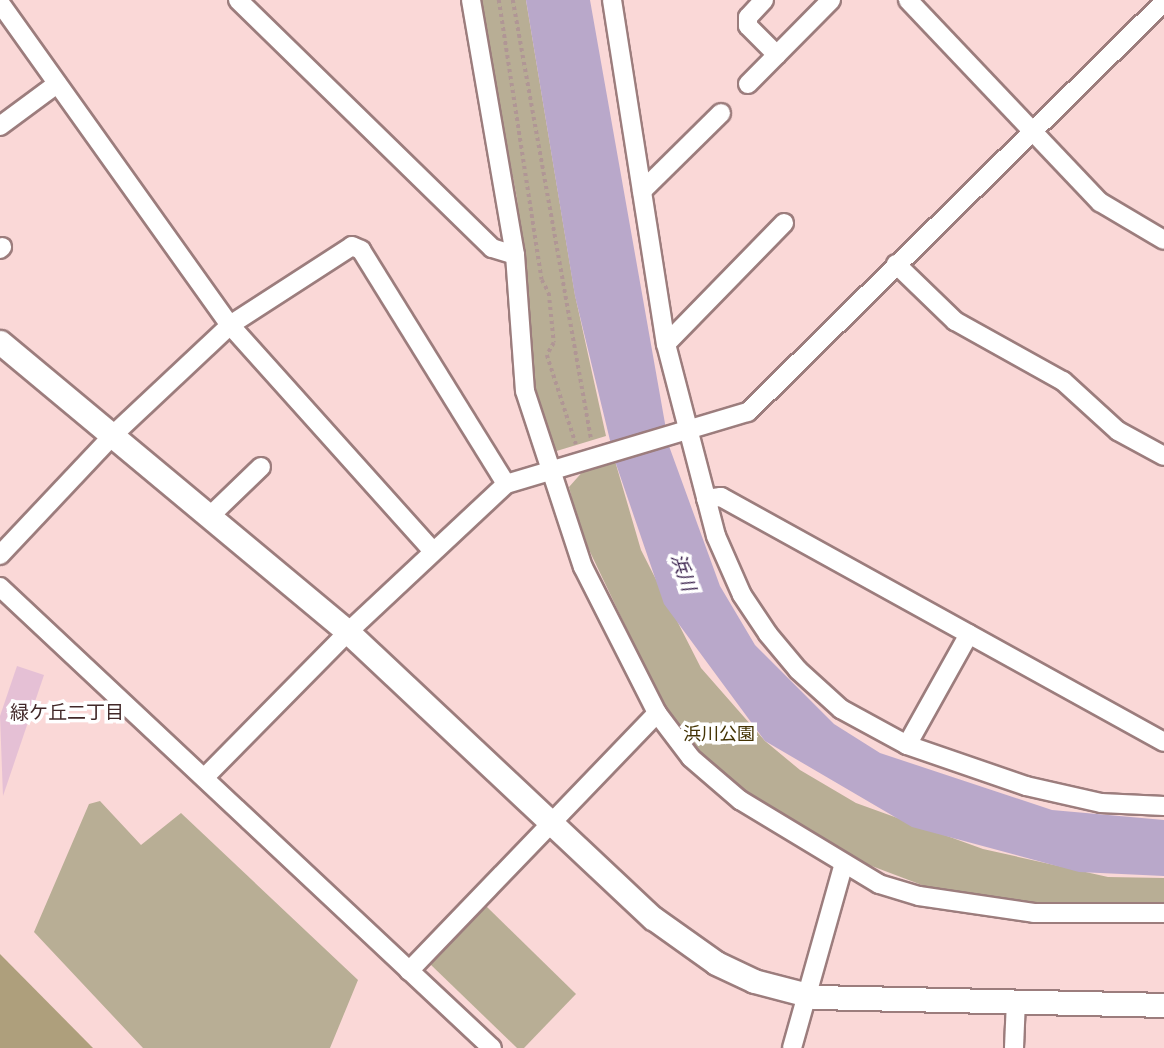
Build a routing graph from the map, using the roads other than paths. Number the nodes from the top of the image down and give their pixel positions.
1 (238, 0) edge
2 (471, 0) edge
3 (612, 0) edge
4 (764, 0) edge
5 (831, 0) edge
6 (908, 0) edge
7 (1164, 2) edge
8 (0, 3) edge
9 (777, 55) junction
10 (57, 84) junction
11 (748, 84) dead end
12 (721, 113) dead end
13 (0, 126) edge
14 (1033, 129) junction
15 (642, 191) junction
16 (784, 223) dead end
17 (1164, 240) edge
18 (515, 255) junction
19 (896, 264) junction
20 (230, 325) junction
21 (0, 342) edge
22 (666, 344) junction
23 (691, 426) junction
24 (112, 436) junction
25 (1164, 456) edge
26 (261, 467) dead end
27 (549, 468) junction
28 (506, 484) junction
29 (706, 499) junction
30 (209, 517) junction
31 (432, 550) junction
32 (0, 555) edge
33 (0, 587) edge
34 (348, 632) junction
35 (969, 634) junction
36 (657, 713) junction
37 (1164, 742) edge
38 (907, 745) junction
39 (205, 777) junction
40 (1164, 806) edge
41 (552, 823) junction
42 (843, 866) junction
43 (1164, 914) edge
44 (409, 971) junction
45 (806, 995) junction
46 (1016, 1001) junction
47 (1164, 1004) edge
48 (492, 1048) edge
49 (792, 1048) edge
50 (1014, 1048) edge

1 - 18 street
2 - 18 street
3 - 15 street
4 - 9 street
5 - 9 street
6 - 14 street
7 - 14 street
8 - 10 street
9 - 11 street
10 - 13 street
10 - 20 street
12 - 15 street
14 - 17 street
14 - 19 street
15 - 22 street
16 - 22 street
18 - 27 street
19 - 23 street
19 - 25 street
20 - 24 street
20 - 28 street
20 - 31 street
21 - 24 street
22 - 23 street
23 - 27 street
23 - 29 street
24 - 30 street
24 - 32 street
26 - 30 street
27 - 28 street
27 - 36 street
28 - 31 street
29 - 35 street
29 - 38 street
30 - 34 street
31 - 34 street
33 - 39 street
34 - 39 street
34 - 41 street
35 - 37 street
35 - 38 street
36 - 41 street
36 - 42 street
38 - 40 street
39 - 44 street
41 - 44 street
41 - 45 street
42 - 43 street
42 - 45 street
44 - 48 street
45 - 46 street
45 - 49 street
46 - 47 street
46 - 50 street

